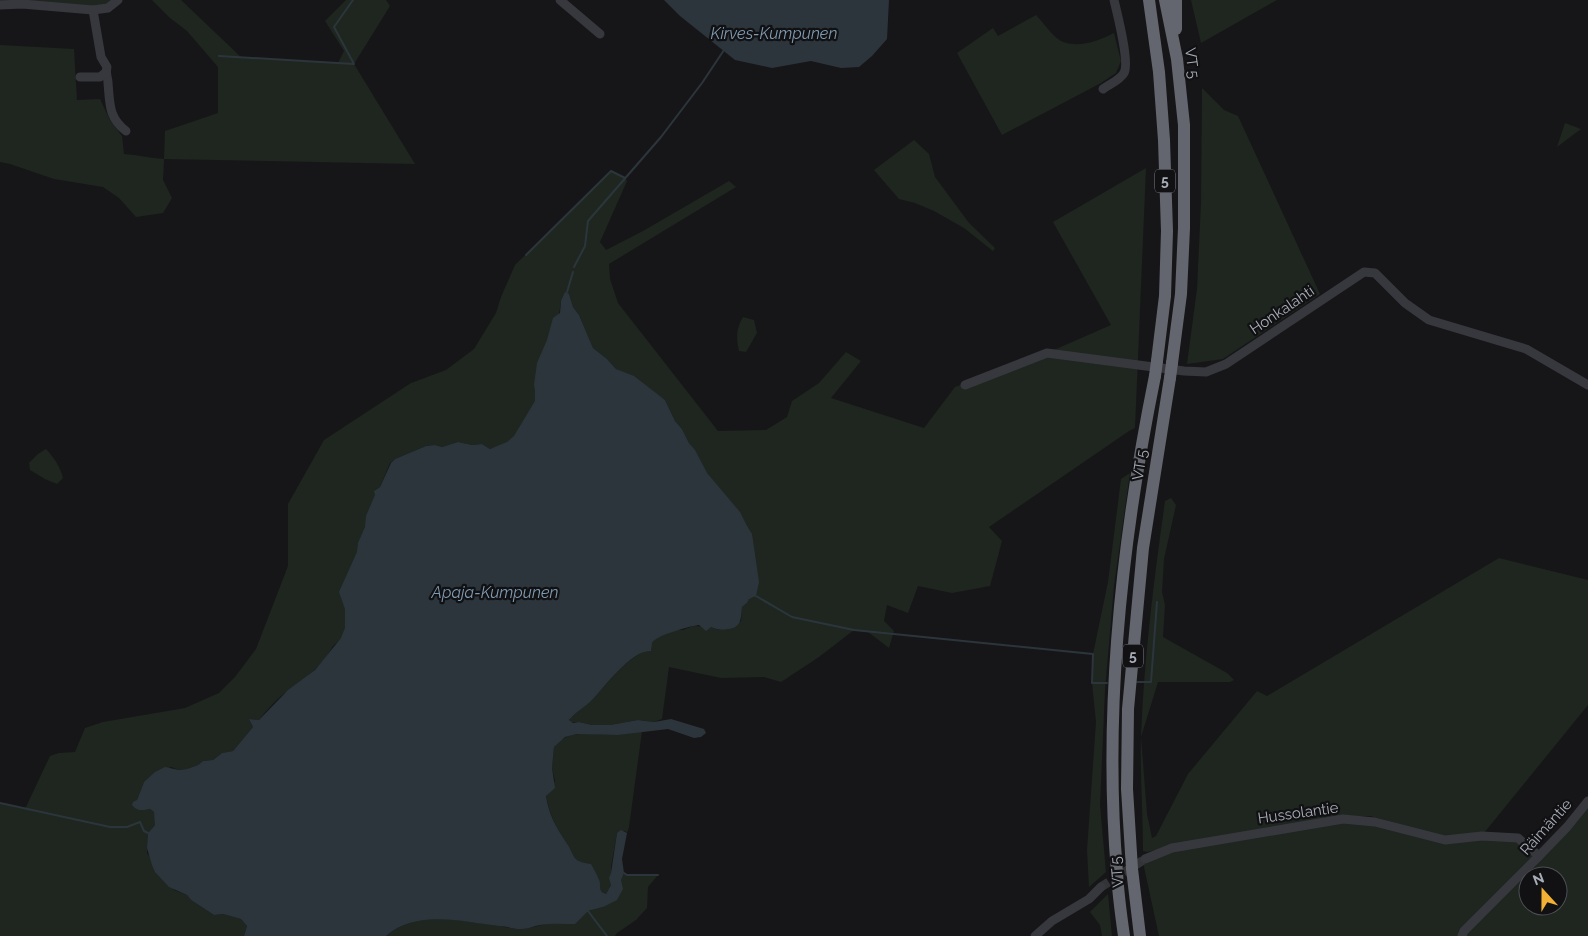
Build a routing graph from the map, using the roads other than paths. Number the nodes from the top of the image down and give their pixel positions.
1 (118, 0) edge
2 (560, 0) edge
3 (1114, 0) edge
4 (1149, 0) edge
5 (1165, 0) edge
6 (1176, 0) edge
7 (0, 5) edge
8 (93, 10) junction
9 (600, 34) dead end
10 (1176, 59) junction
11 (105, 72) junction
12 (80, 76) dead end
13 (1103, 89) dead end
14 (126, 131) dead end
15 (965, 385) dead end
16 (1588, 385) edge
17 (1588, 801) edge
18 (1539, 856) junction
19 (1145, 859) tunnel mouth
20 (1101, 887) tunnel mouth
21 (1036, 936) edge
22 (1124, 936) edge
23 (1140, 936) edge
24 (1462, 936) edge

1 - 8 street
2 - 9 street
3 - 13 street
4 - 22 highway, VT 5 / 5, bridge
5 - 10 highway, VT 5 / 5
6 - 10 highway
7 - 8 street
8 - 11 street
10 - 23 highway, VT 5 / 5, bridge
11 - 12 street
11 - 14 street
15 - 16 street, Honkalahti
17 - 18 street, Räimäntie
18 - 19 street, Hussolantie
18 - 24 street, Räimäntie
20 - 21 street

